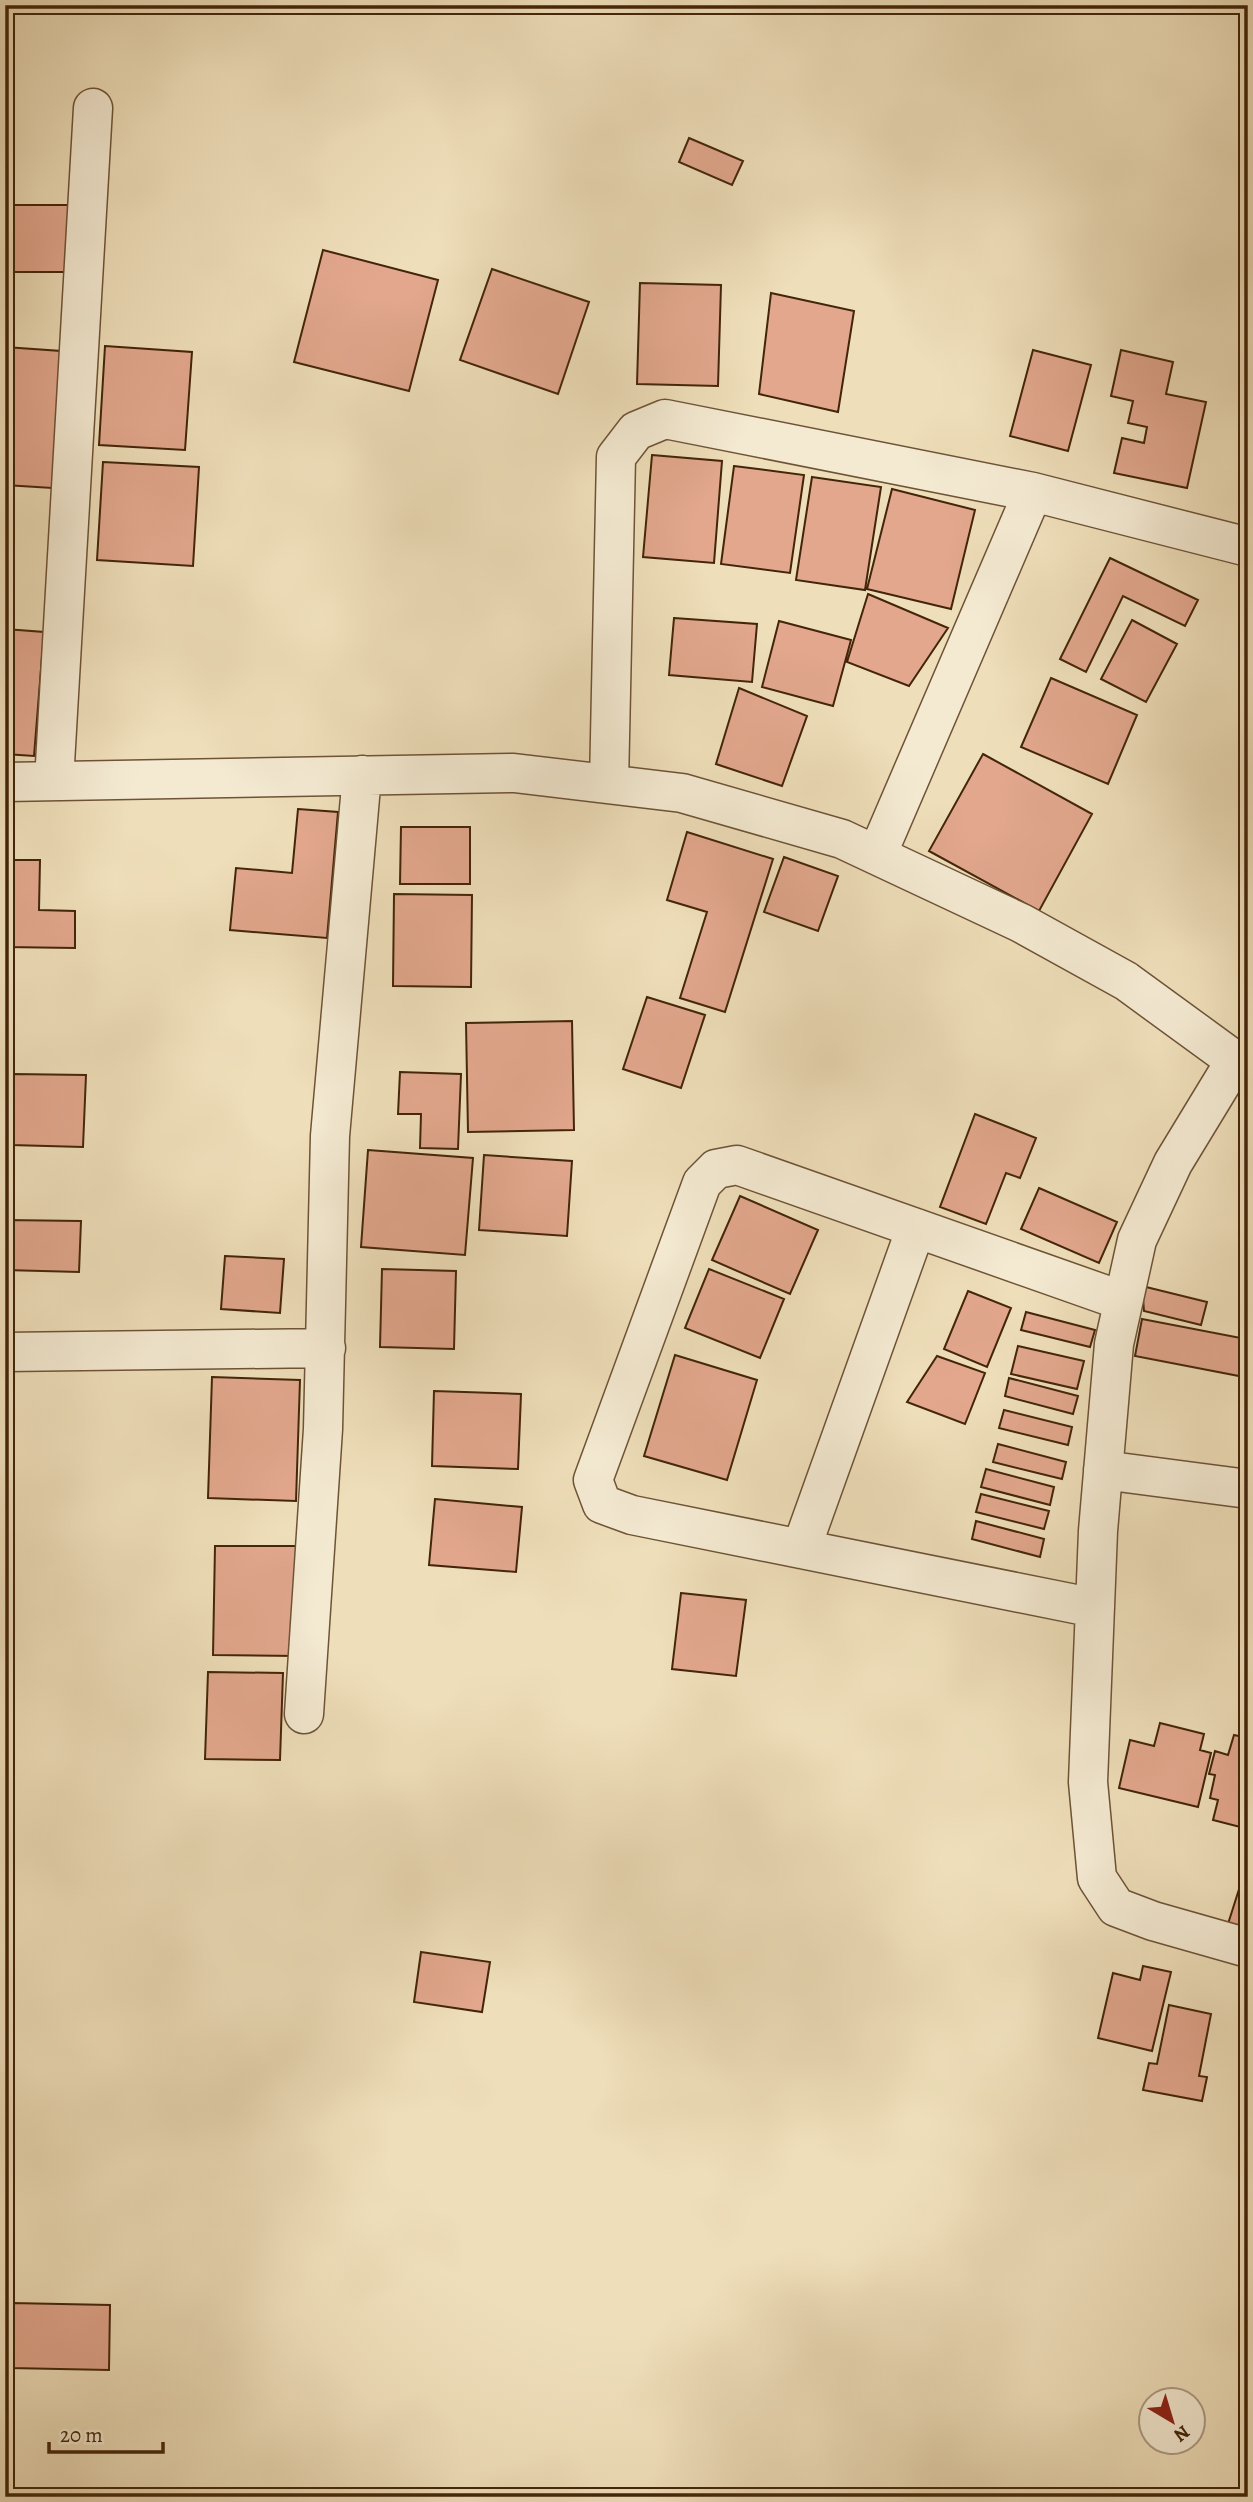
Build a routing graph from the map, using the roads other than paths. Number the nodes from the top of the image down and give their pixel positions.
1 (93, 108) dead end
2 (1033, 492) junction
3 (1248, 547) edge
4 (362, 775) junction
5 (54, 781) junction
6 (5, 782) edge
7 (609, 784) junction
8 (877, 855) junction
9 (1241, 1066) edge
10 (916, 1228) junction
11 (1123, 1301) junction
12 (326, 1348) junction
13 (5, 1352) edge
14 (1104, 1470) junction
15 (1248, 1489) edge
16 (801, 1549) junction
17 (1095, 1608) junction
18 (304, 1714) dead end
19 (1248, 1948) edge

1 - 5 street
2 - 3 street
2 - 7 street
2 - 8 street
4 - 5 street
4 - 7 street
4 - 12 street
5 - 6 street
7 - 8 street
8 - 9 street
9 - 11 street
10 - 11 street
10 - 16 street
10 - 16 street
11 - 14 street
12 - 13 street
12 - 18 street
14 - 15 street
14 - 17 street
16 - 17 street
17 - 19 street

